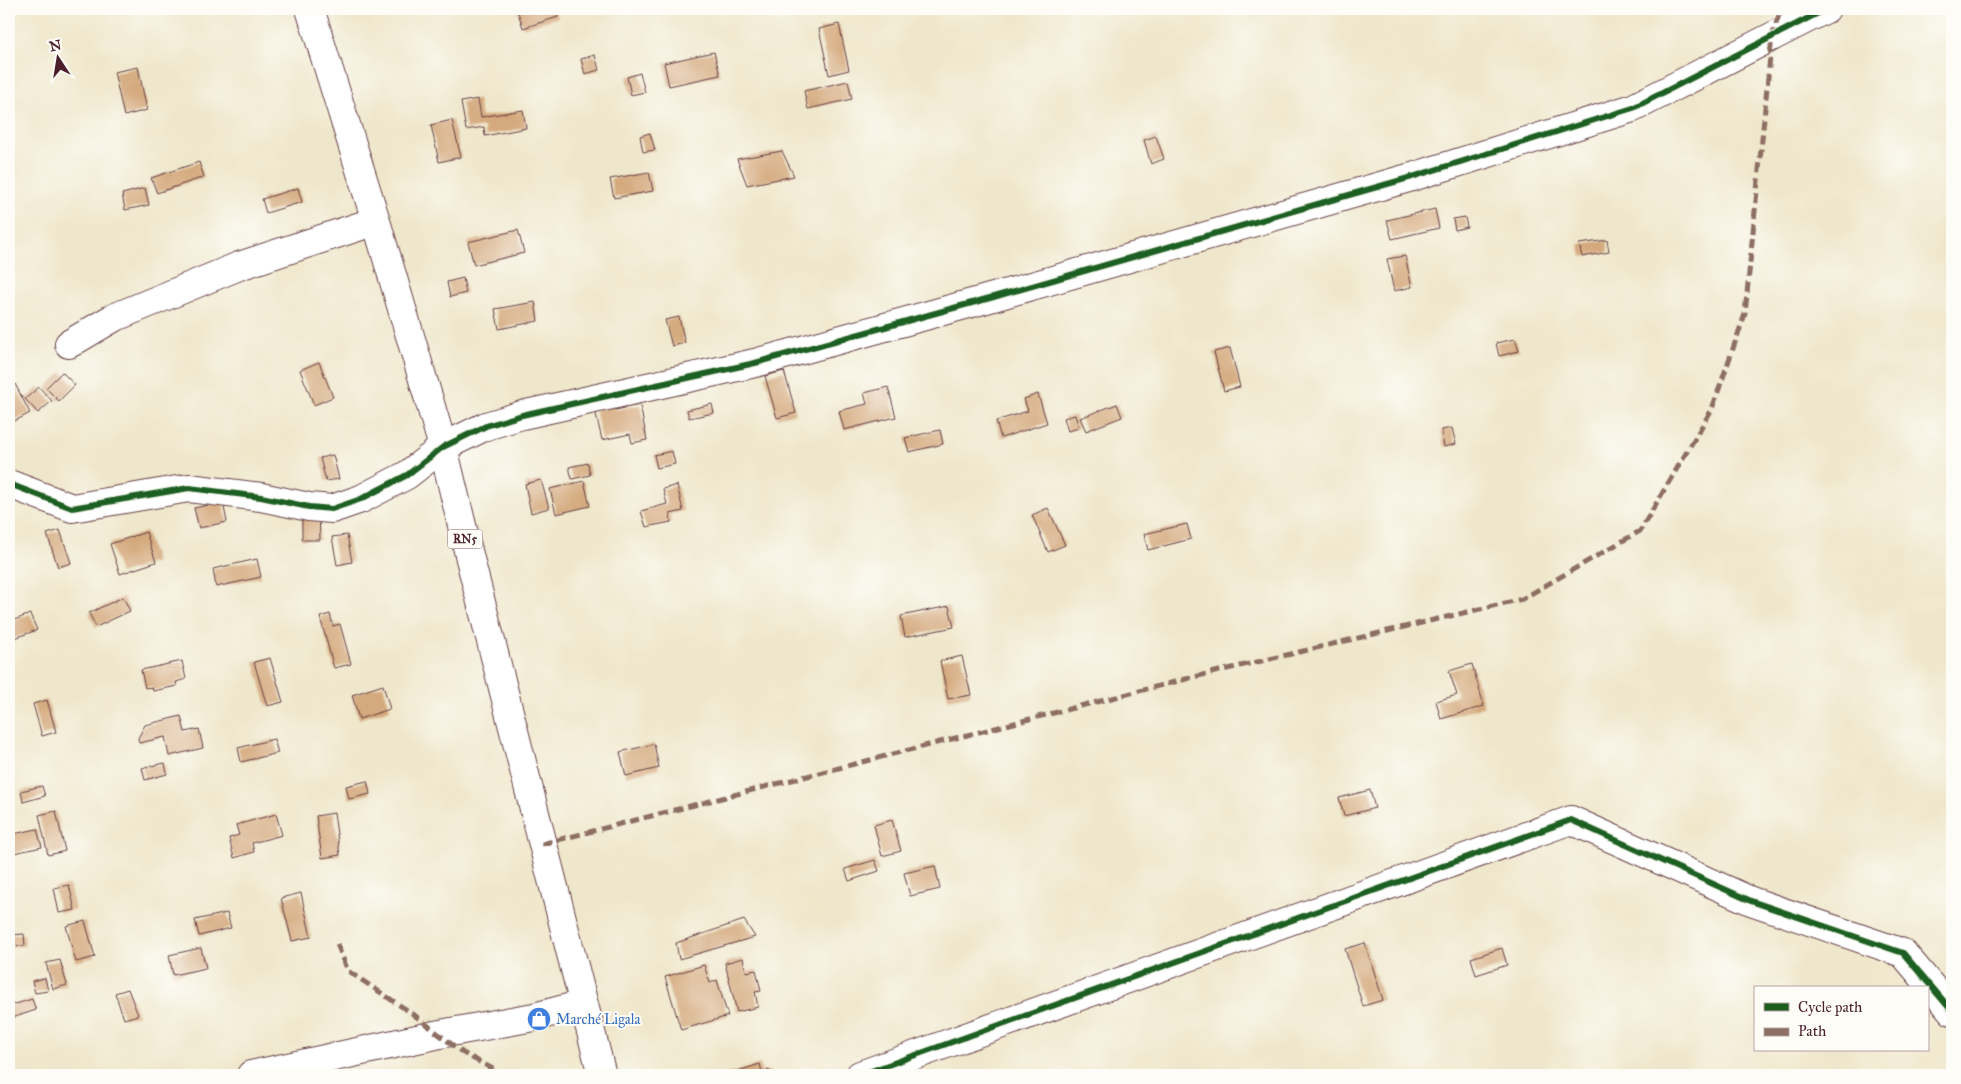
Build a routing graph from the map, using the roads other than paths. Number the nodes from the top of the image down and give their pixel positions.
1 (310, 9) edge
2 (1826, 9) edge
3 (376, 222) junction
4 (69, 344) dead end
5 (443, 447) junction
6 (12, 485) dead end
7 (583, 1004) junction
8 (1952, 1011) edge
9 (252, 1075) edge
10 (602, 1075) edge
11 (860, 1075) edge

1 - 3 main road, RN5
2 - 5 main road
3 - 4 main road
3 - 5 main road, RN5
5 - 6 main road
5 - 7 main road, RN5
7 - 9 main road
7 - 10 main road, RN5
8 - 11 main road

